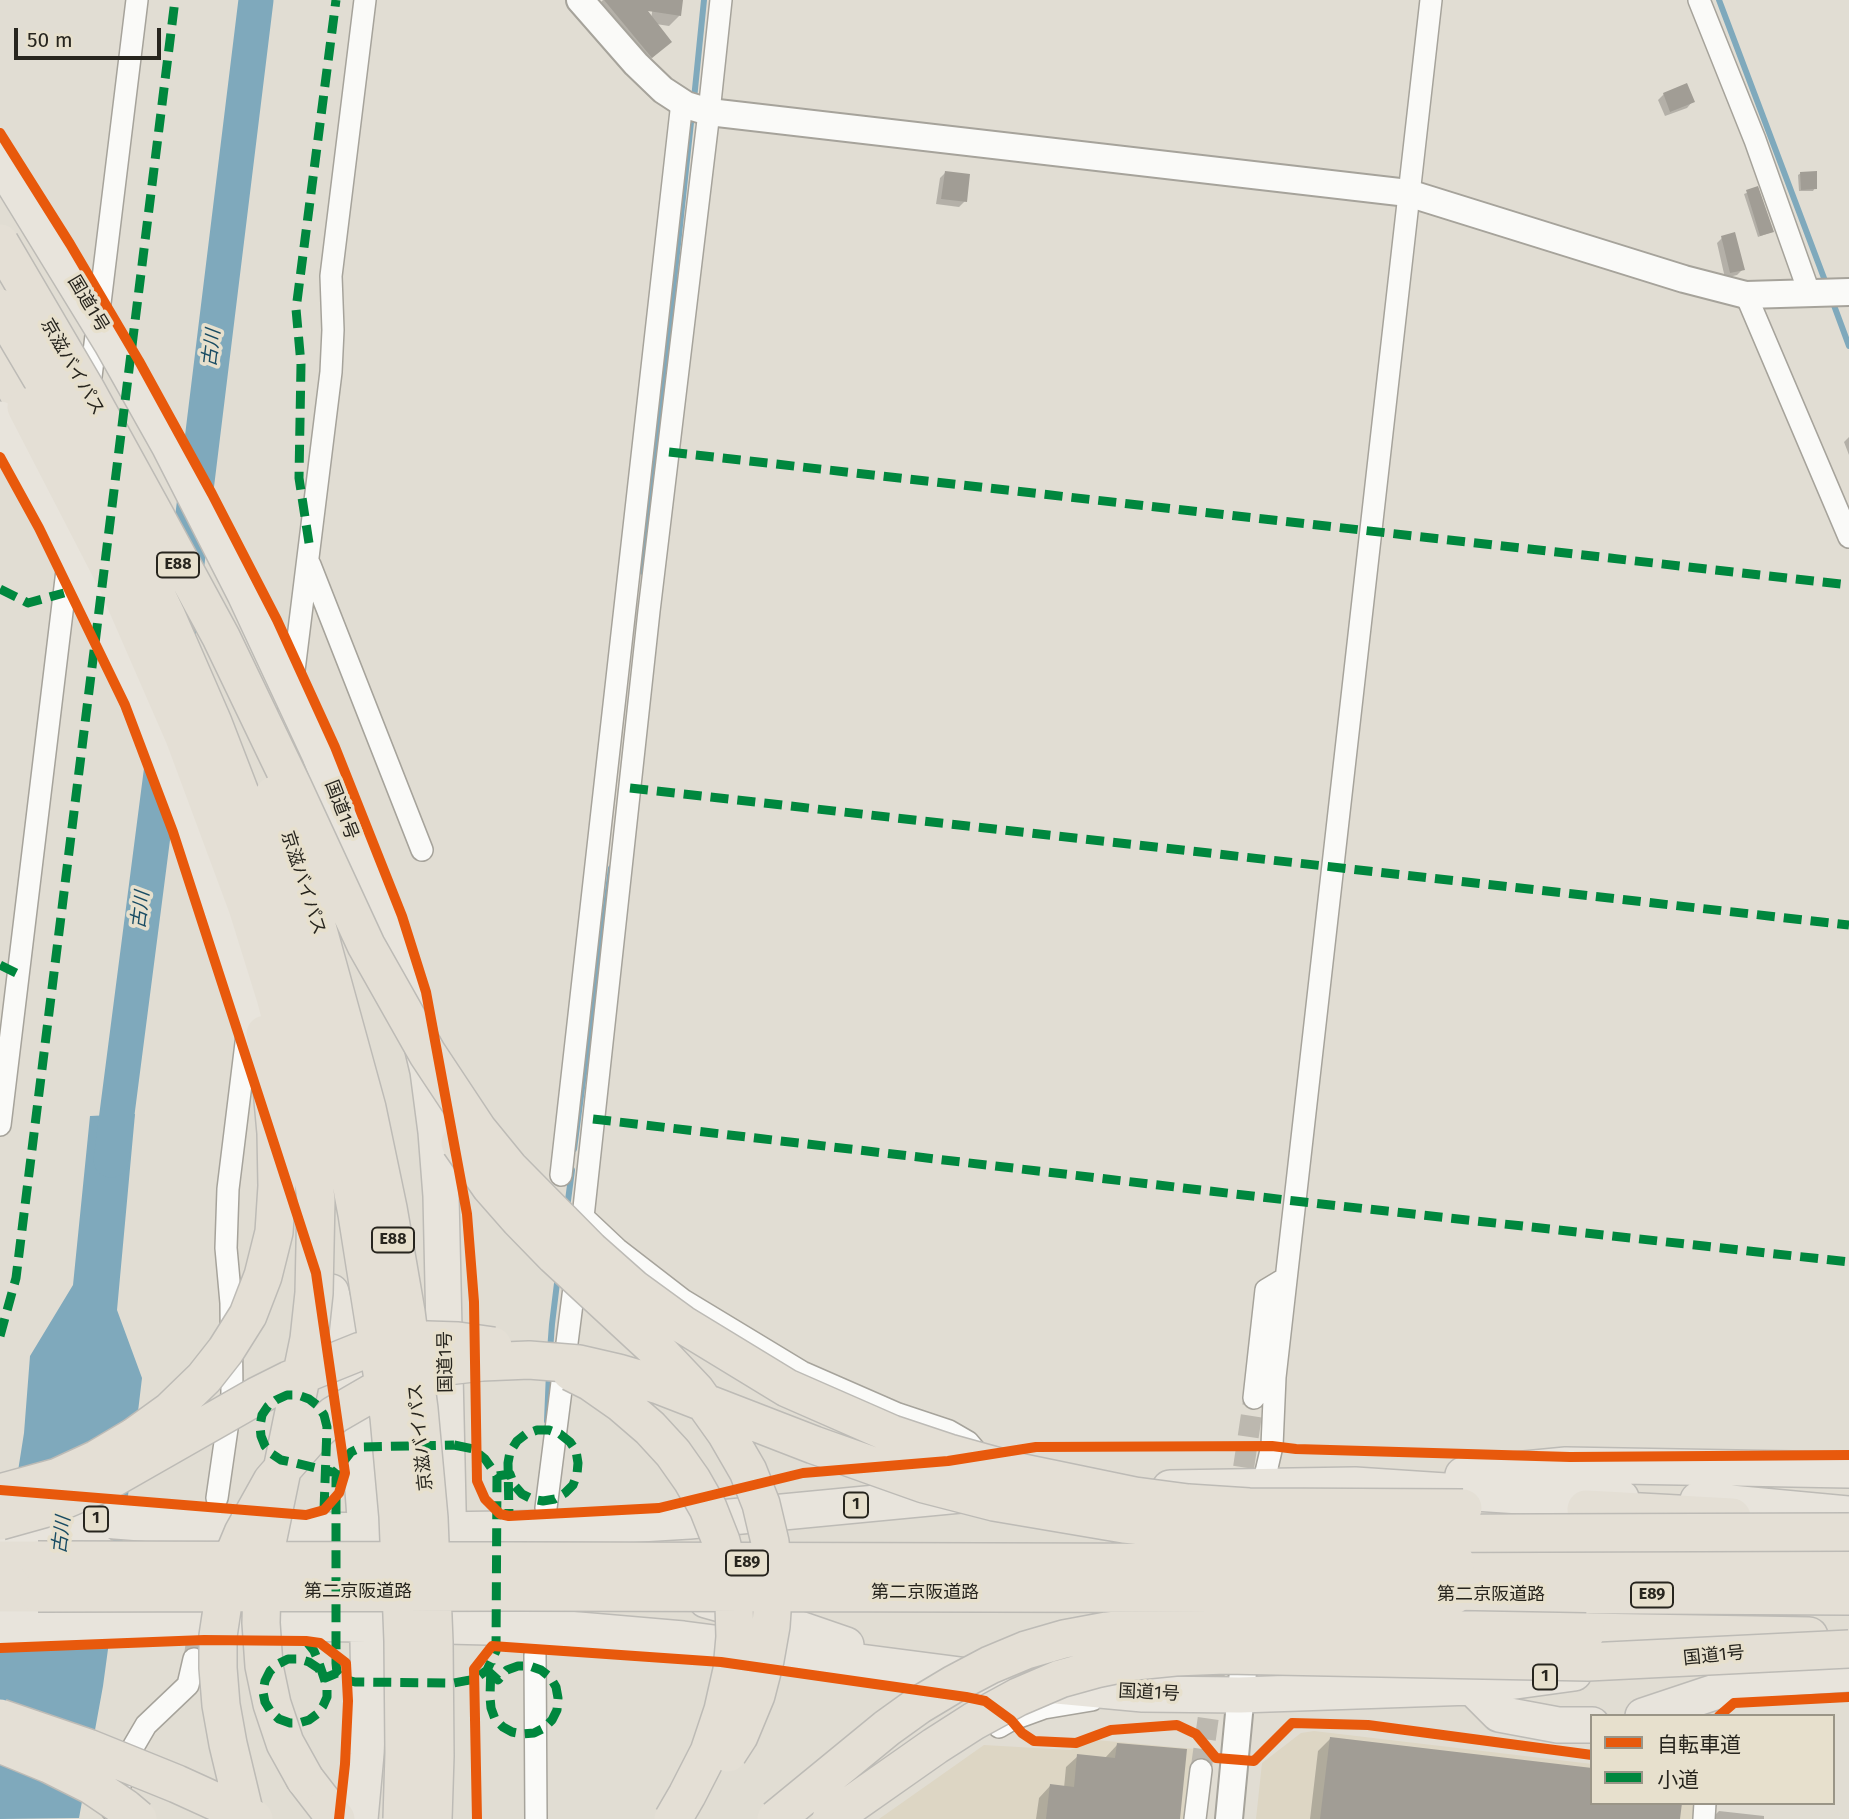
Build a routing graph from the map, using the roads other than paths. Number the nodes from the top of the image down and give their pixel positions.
1 (137, 0) edge
2 (365, 0) edge
3 (580, 0) edge
4 (721, 0) edge
5 (1431, 0) edge
6 (1699, 0) edge
7 (695, 107) junction
8 (0, 161) edge
9 (1408, 193) junction
10 (0, 243) edge
11 (1828, 292) edge
12 (1746, 295) junction
13 (0, 308) edge
14 (0, 360) edge
15 (0, 419) edge
16 (642, 451) junction
17 (668, 455) junction
18 (157, 519) junction
19 (1849, 537) edge
20 (308, 560) junction
21 (605, 785) junction
22 (630, 788) junction
23 (221, 836) junction
24 (422, 850) dead end
25 (366, 945) junction
26 (567, 1119) junction
27 (592, 1123) junction
28 (0, 1125) edge
29 (561, 1175) dead end
30 (583, 1217) junction
31 (1286, 1278) junction
32 (1254, 1398) tunnel mouth
33 (1849, 1470) edge
34 (1263, 1485) junction
35 (1355, 1485) junction
36 (1007, 1490) junction
37 (0, 1493) edge
38 (217, 1498) dead end
39 (0, 1508) edge
40 (546, 1508) dead end
41 (1849, 1514) edge
42 (0, 1521) edge
43 (1849, 1523) edge
44 (0, 1529) edge
45 (449, 1529) junction
46 (366, 1531) junction
47 (1849, 1532) edge
48 (0, 1560) edge
49 (1849, 1564) edge
50 (412, 1578) junction
51 (0, 1593) edge
52 (1849, 1596) edge
53 (368, 1624) junction
54 (450, 1626) junction
55 (0, 1627) edge
56 (1849, 1636) edge
57 (1849, 1642) edge
58 (1849, 1649) edge
59 (536, 1655) dead end
60 (194, 1659) tunnel mouth
61 (943, 1673) junction
62 (1849, 1674) edge
63 (1472, 1687) junction
64 (1143, 1694) junction
65 (1240, 1695) junction
66 (1688, 1709) edge
67 (1656, 1714) edge
68 (0, 1718) edge
69 (1590, 1725) edge
70 (0, 1744) edge
71 (1201, 1770) tunnel mouth
72 (109, 1819) edge
73 (138, 1819) edge
74 (246, 1819) edge
75 (254, 1819) edge
76 (336, 1819) edge
77 (360, 1819) edge
78 (402, 1819) edge
79 (433, 1819) edge
80 (450, 1819) edge
81 (536, 1819) edge
82 (671, 1819) edge
83 (776, 1819) edge
84 (831, 1819) edge
85 (862, 1819) edge
86 (1195, 1819) edge
87 (1229, 1819) edge

1 - 28 street
2 - 20 street
3 - 7 street
4 - 7 street
5 - 9 street
6 - 11 street
7 - 9 street
7 - 16 street
7 - 17 street
8 - 45 highway, 国道1号, bridge
9 - 12 street
9 - 31 street
10 - 18 highway, 京滋バイパス / E88, bridge
11 - 12 street
12 - 19 street
13 - 50 highway, 京滋バイパス / E88, bridge
14 - 23 highway, bridge
15 - 46 highway, 国道1号, bridge
16 - 17 street
16 - 21 street
17 - 22 street
18 - 25 highway, bridge
18 - 50 highway, 京滋バイパス / E88, bridge
20 - 24 street
20 - 38 street
21 - 22 street
21 - 26 street
22 - 27 street
23 - 37 highway, bridge
23 - 76 highway, bridge
25 - 43 highway, bridge
25 - 82 highway, bridge
26 - 27 street
26 - 29 street
27 - 30 street
30 - 36 street
30 - 40 street
31 - 32 street
31 - 34 street
33 - 35 highway
34 - 35 highway, 1
34 - 36 highway, 1
34 - 65 street
35 - 41 highway, 1
36 - 45 highway, 1
39 - 46 highway, 1, bridge
42 - 82 highway, bridge
44 - 50 highway, bridge
45 - 46 highway, 1
45 - 50 highway, 国道1号
46 - 50 highway, 国道1号
46 - 50 highway
47 - 74 highway, bridge
48 - 49 highway, 第二京阪道路 / E89, bridge
50 - 53 highway, 国道1号
50 - 54 highway, 国道1号
50 - 54 highway
50 - 61 highway
50 - 78 highway, E88, bridge
50 - 79 highway, E88, bridge
51 - 52 highway, 第二京阪道路 / E89, bridge
53 - 54 highway, 国道1号 / 1
53 - 55 highway, 国道1号 / 1
53 - 77 highway, 国道1号
54 - 61 highway, 国道1号 / 1
54 - 80 highway, 国道1号
56 - 83 highway, bridge
57 - 63 highway, 国道1号 / 1
58 - 84 highway, bridge
59 - 81 street
60 - 72 street
61 - 64 highway, 国道1号 / 1
62 - 66 highway
63 - 65 highway, 国道1号 / 1
63 - 69 highway
64 - 65 highway, 国道1号 / 1
64 - 85 street
65 - 87 street
66 - 67 highway
68 - 75 highway, bridge
70 - 73 highway, bridge
71 - 86 street

